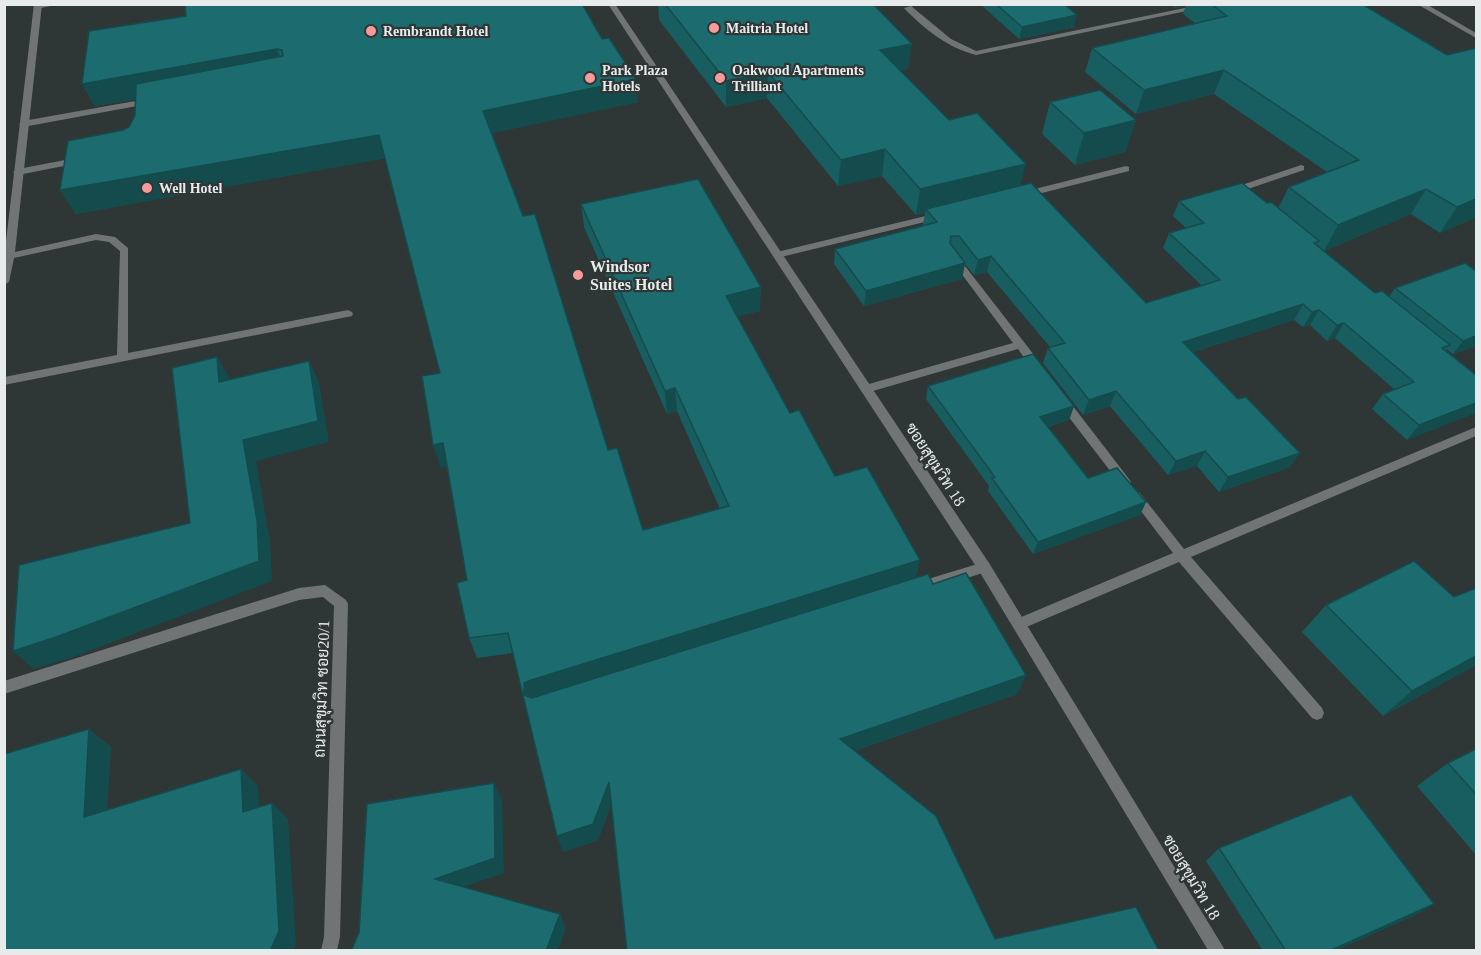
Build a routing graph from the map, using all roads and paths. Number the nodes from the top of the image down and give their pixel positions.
1 (56, 4) edge
2 (612, 4) edge
3 (1217, 4) edge
4 (1420, 4) edge
5 (37, 6) edge
6 (908, 8) dead end
7 (1476, 36) edge
8 (152, 101) edge
9 (141, 103) junction
10 (140, 122) edge
11 (22, 124) junction
12 (87, 158) edge
13 (1301, 168) dead end
14 (1126, 169) edge
15 (18, 172) junction
16 (1013, 197) edge
17 (1250, 202) edge
18 (945, 214) edge
19 (777, 255) junction
20 (10, 256) junction
21 (952, 256) edge
22 (4, 282) edge
23 (348, 314) dead end
24 (1020, 345) junction
25 (122, 358) junction
26 (4, 381) edge
27 (867, 389) junction
28 (1476, 431) edge
29 (1183, 557) junction
30 (984, 567) junction
31 (904, 592) edge
32 (1019, 624) junction
33 (4, 688) edge
34 (1317, 713) dead end
35 (329, 951) edge
36 (1217, 951) edge

1 - 5 street
2 - 19 street, ซอยสุขุมวิท 18
3 - 6 street
4 - 7 street
5 - 11 street
8 - 9 street
9 - 10 street
9 - 11 street
11 - 15 street
12 - 15 street
13 - 17 street
14 - 16 street
15 - 20 street
18 - 19 street
19 - 27 street, ซอยสุขุมวิท 18
20 - 22 street
20 - 25 street
21 - 24 street
23 - 25 street
24 - 27 street
24 - 29 street
25 - 26 street
27 - 30 street, ซอยสุขุมวิท 18
28 - 29 street
29 - 32 street
29 - 34 street
30 - 31 street
30 - 32 street, ซอยสุขุมวิท 18
32 - 36 street, ซอยสุขุมวิท 18
33 - 35 street, ถนนสุขุมวิท ซอย20/1

